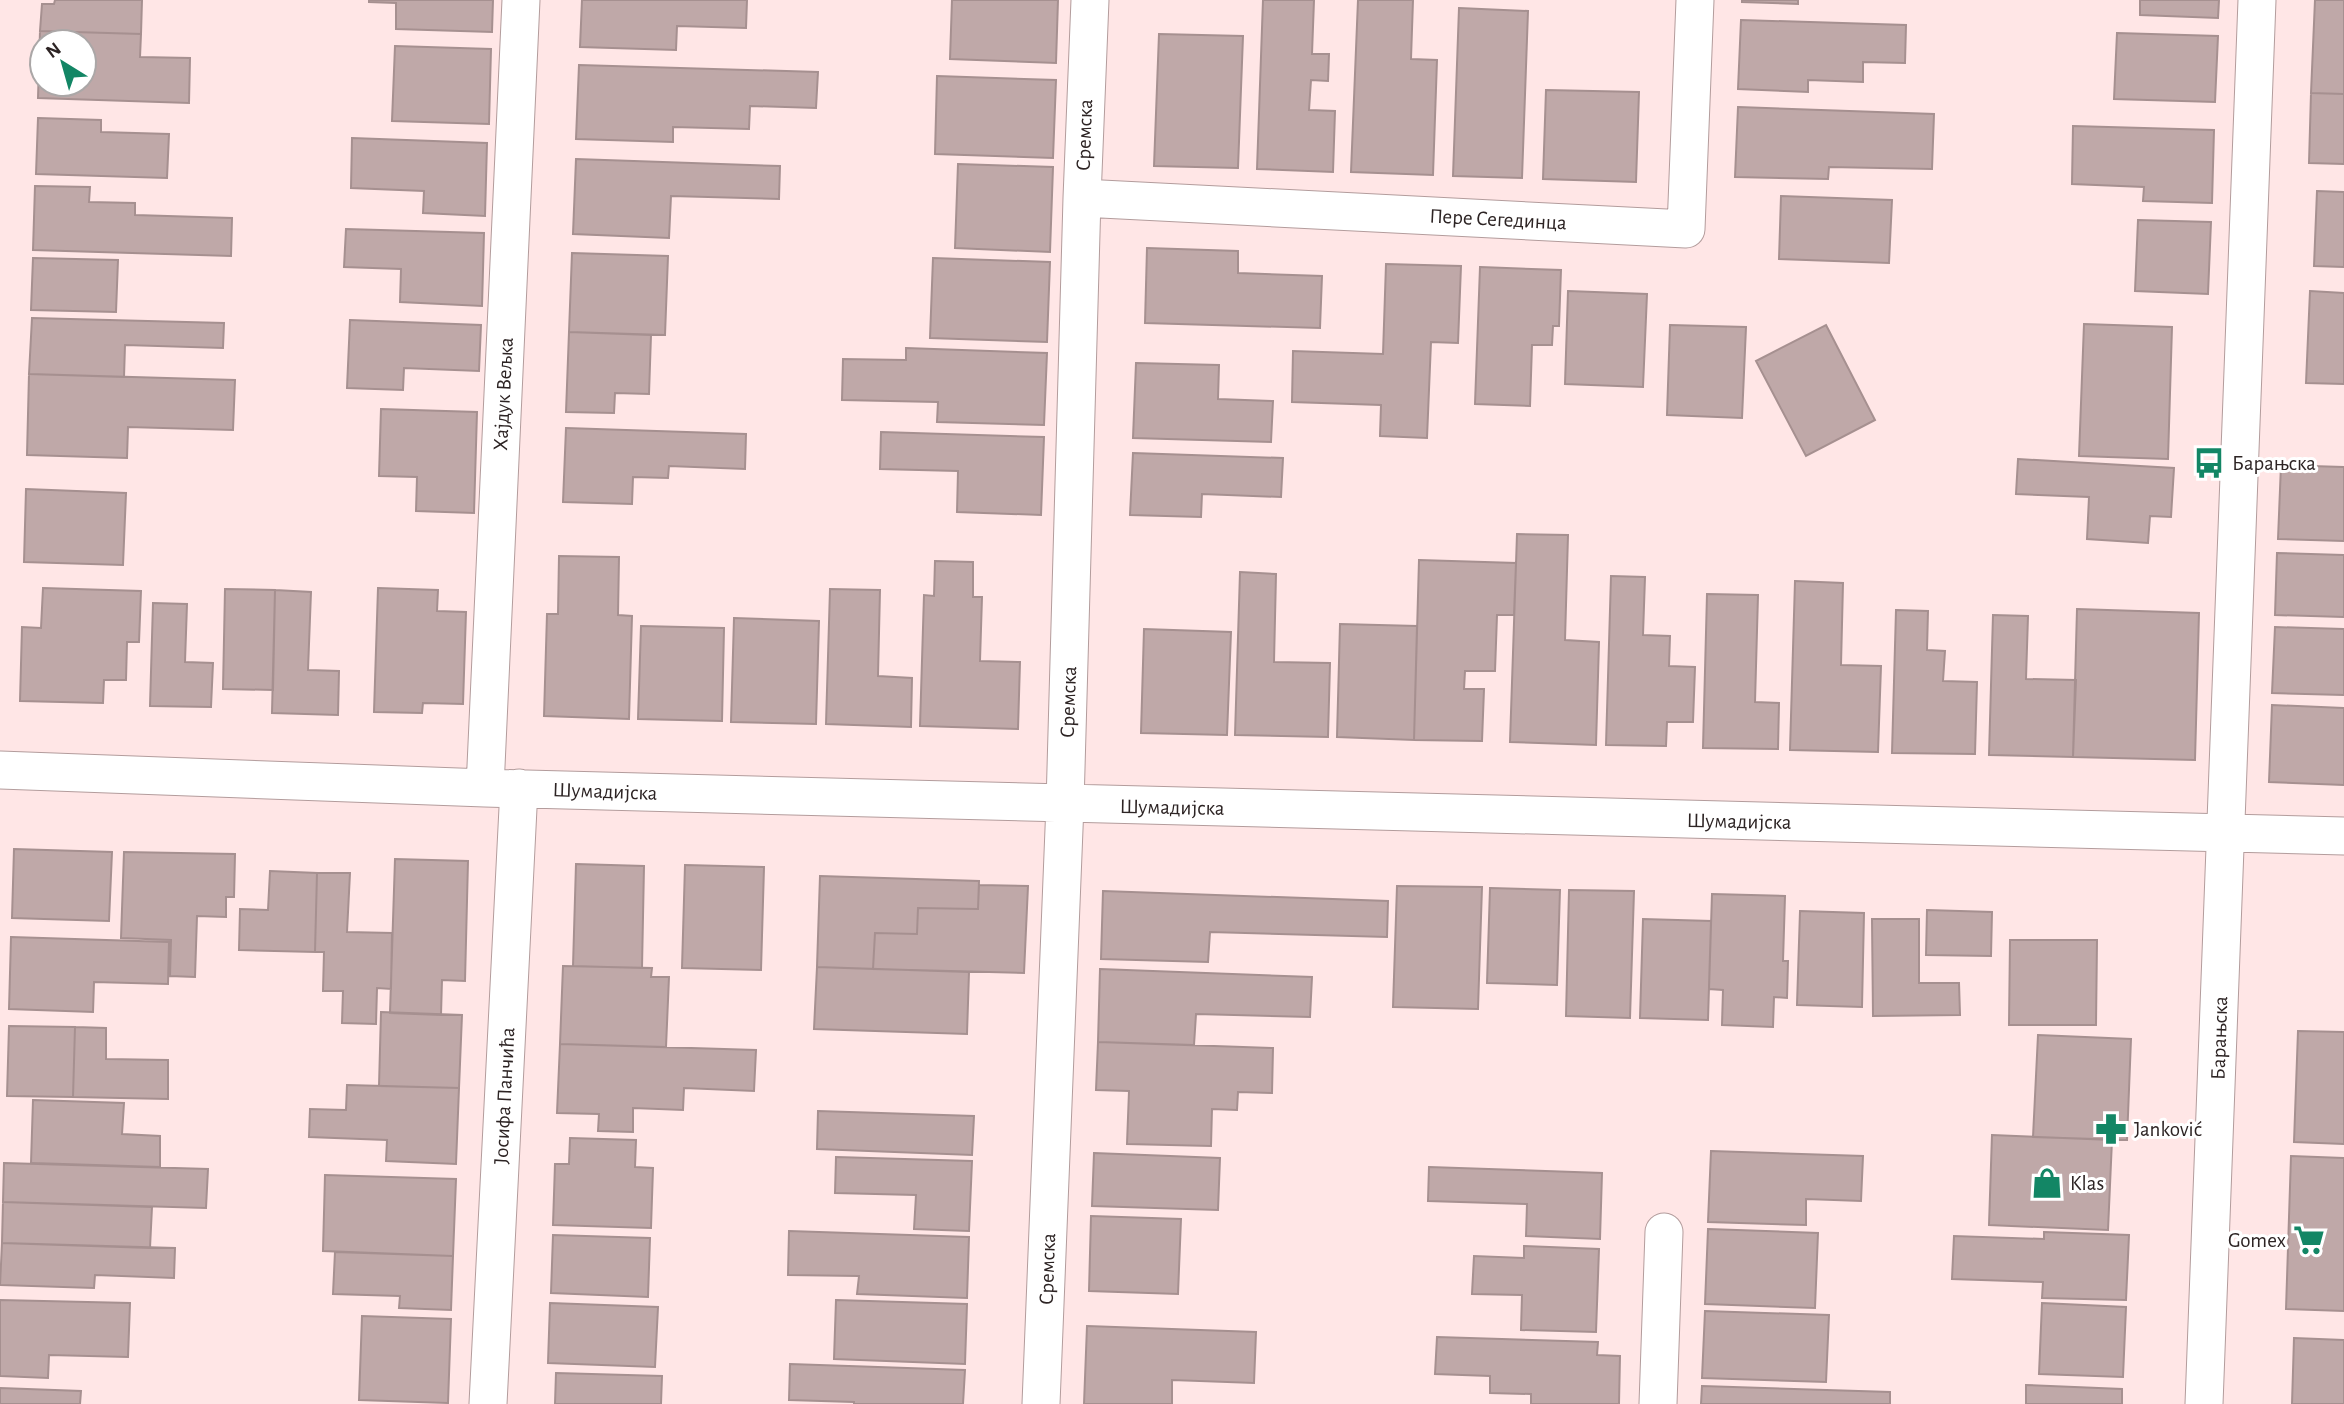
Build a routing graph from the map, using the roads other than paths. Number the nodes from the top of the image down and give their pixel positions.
1 (521, 0) edge
2 (1090, 0) edge
3 (1695, 0) edge
4 (2258, 0) edge
5 (1082, 198) junction
6 (0, 770) edge
7 (502, 788) junction
8 (1065, 804) junction
9 (2227, 833) junction
10 (2344, 836) edge
11 (1664, 1232) dead end
12 (488, 1404) edge
13 (1041, 1404) edge
14 (1658, 1404) edge
15 (2204, 1404) edge

1 - 7 street, Хајдук Вељка
2 - 5 street, Сремска
3 - 5 street, Пере Сегединца
4 - 9 street, Барањска
5 - 8 street, Сремска
6 - 7 street, Шумадијска
7 - 8 street, Шумадијска
7 - 12 street, Јосифа Панчића
8 - 9 street, Шумадијска
8 - 13 street, Сремска
9 - 10 street, Шумадијска
9 - 15 street, Барањска
11 - 14 street

